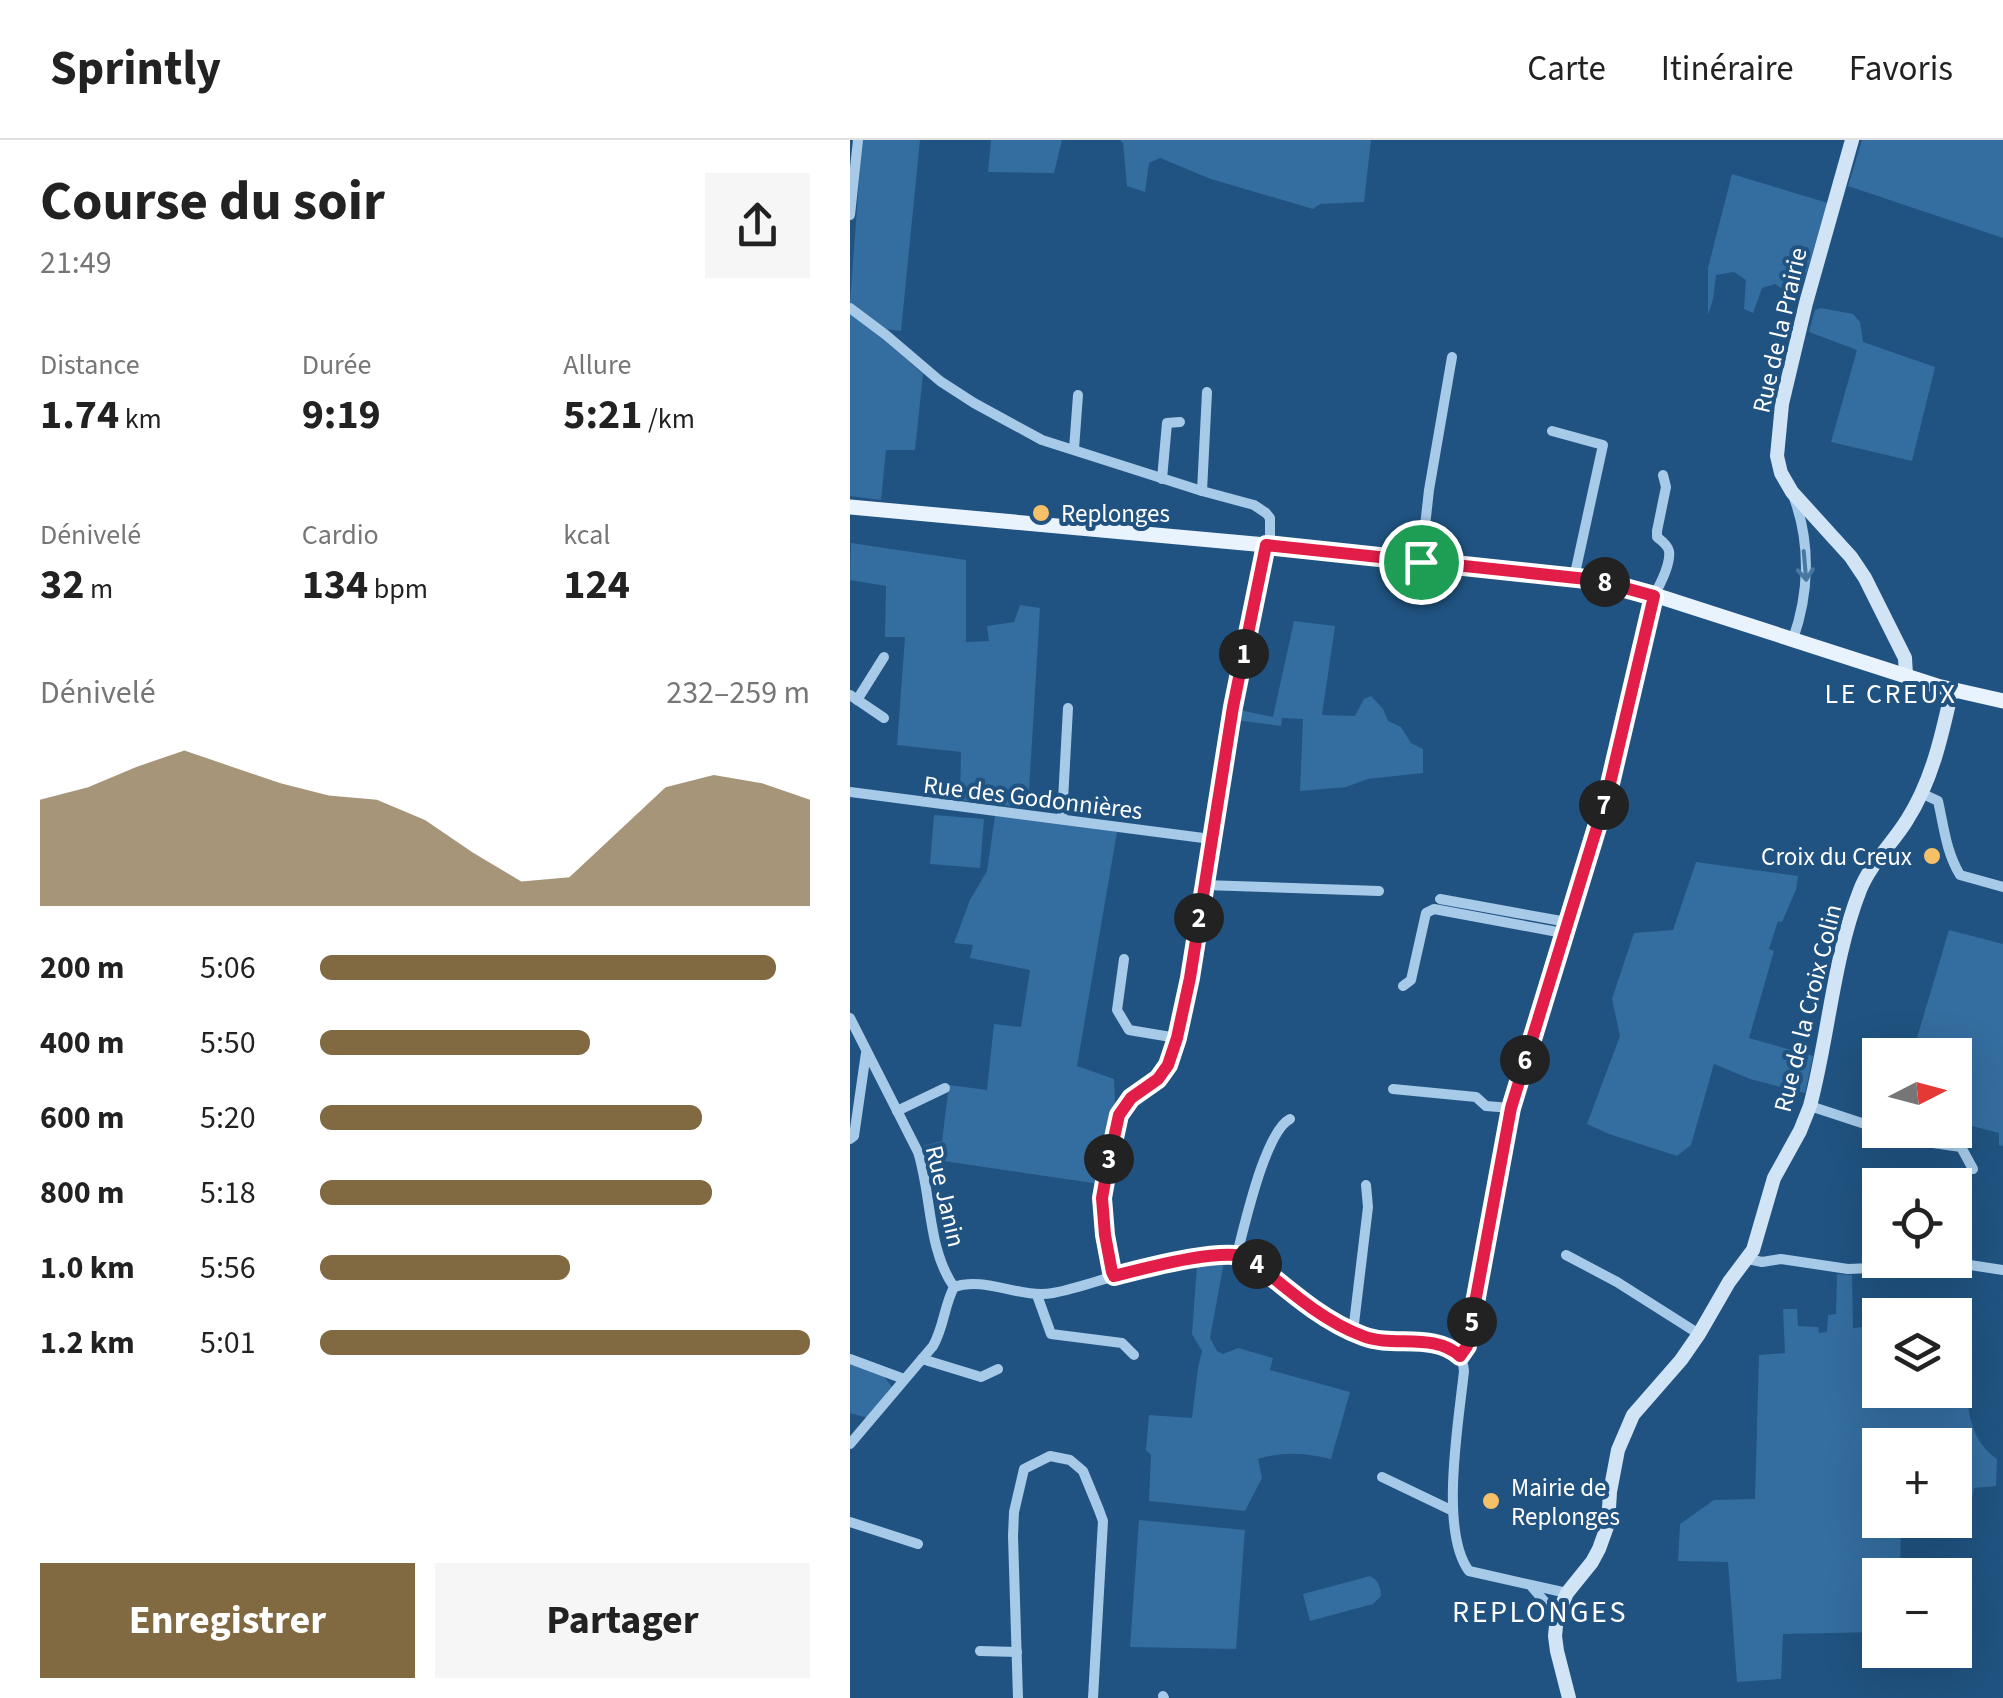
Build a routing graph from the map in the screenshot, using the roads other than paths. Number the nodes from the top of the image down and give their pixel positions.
1 (858, 140) edge
2 (1852, 140) edge
3 (850, 215) edge
4 (850, 308) edge
5 (1452, 357) dead end
6 (1207, 392) dead end
7 (1078, 395) dead end
8 (1180, 422) dead end
9 (1552, 432) dead end
10 (1074, 449) junction
11 (1664, 475) dead end
12 (1162, 479) junction
13 (1202, 492) junction
14 (850, 506) edge
15 (1809, 523) junction
16 (1268, 545) junction
17 (1421, 562) junction
18 (1574, 578) junction
19 (1654, 596) junction
20 (1793, 639) junction
21 (884, 658) dead end
22 (1906, 675) junction
23 (1952, 690) junction
24 (854, 698) edge
25 (2003, 701) edge
26 (1068, 708) dead end
27 (884, 718) dead end
28 (850, 792) edge
29 (1922, 793) junction
30 (1062, 819) junction
31 (1210, 839) junction
32 (1204, 885) junction
33 (2003, 886) edge
34 (1378, 891) dead end
35 (1440, 898) dead end
36 (1565, 928) junction
37 (1124, 960) dead end
38 (1403, 986) dead end
39 (850, 1018) edge
40 (1177, 1038) junction
41 (866, 1050) junction
42 (944, 1088) dead end
43 (1393, 1089) dead end
44 (1810, 1106) junction
45 (1511, 1108) junction
46 (897, 1111) junction
47 (1290, 1119) dead end
48 (1862, 1123) edge
49 (850, 1139) edge
50 (1962, 1148) edge
51 (1973, 1169) dead end
52 (1366, 1185) dead end
53 (1756, 1243) junction
54 (1237, 1254) junction
55 (1566, 1254) dead end
56 (1748, 1259) junction
57 (1781, 1259) junction
58 (1972, 1265) edge
59 (1862, 1268) edge
60 (2003, 1270) edge
61 (1114, 1276) junction
62 (954, 1287) junction
63 (1037, 1295) junction
64 (1353, 1332) junction
65 (1699, 1334) junction
66 (1134, 1354) dead end
67 (1460, 1356) junction
68 (850, 1359) edge
69 (922, 1360) junction
70 (998, 1369) dead end
71 (904, 1379) junction
72 (850, 1444) edge
73 (1382, 1477) dead end
74 (1452, 1512) junction
75 (850, 1522) edge
76 (918, 1544) dead end
77 (1531, 1586) junction
78 (1567, 1594) junction
79 (1557, 1616) junction
80 (980, 1650) dead end
81 (1017, 1652) junction
82 (1018, 1698) edge
83 (1094, 1698) edge
84 (1569, 1698) edge

1 - 3 street
2 - 15 street, Rue de la Prairie
4 - 10 street
5 - 17 street
6 - 13 street
7 - 10 street
8 - 12 street
9 - 18 street
10 - 12 street
11 - 19 street
12 - 13 street
13 - 16 street
14 - 16 main road
15 -> 20 street
15 - 22 street, Rue de la Prairie
16 - 17 main road
16 - 31 street
17 - 18 main road
18 - 19 main road
19 - 20 main road
19 - 36 street
20 - 22 main road
21 - 24 street
22 - 23 main road
23 - 25 main road
23 - 29 street, Rue de la Croix Colin
24 - 27 street
26 - 30 street
28 - 30 street, Rue des Godonnières
29 - 33 street
29 - 44 street, Rue de la Croix Colin
30 - 31 street, Rue des Godonnières
31 - 32 street
32 - 34 street
32 - 40 street
35 - 36 street
36 - 38 street
36 - 45 street
37 - 40 street
39 - 41 street, Rue Janin
40 - 61 street
41 - 46 street, Rue Janin
41 - 49 street
42 - 46 street
43 - 45 street
44 - 48 street
44 - 53 street, Rue de la Croix Colin
45 - 67 street
46 - 62 street, Rue Janin
47 - 54 street
50 - 51 street
52 - 64 street
53 - 56 street, Rue de la Croix Colin
53 - 57 street
54 - 61 street
54 - 64 street
55 - 65 street
56 - 57 street
56 - 65 street, Rue de la Croix Colin
57 - 59 street
58 - 60 street
61 - 63 street
62 - 63 street
62 - 69 street
63 - 66 street
64 - 67 street
65 - 78 street, Rue de la Croix Colin
67 - 74 street
68 - 71 street
69 - 70 street
69 - 71 street
71 - 72 street
73 - 74 street
74 - 77 street
75 - 76 street
77 - 78 street
77 - 79 street
78 - 79 street, Rue de la Croix Colin
79 - 84 street
80 - 81 street
81 - 82 street
81 - 83 street

